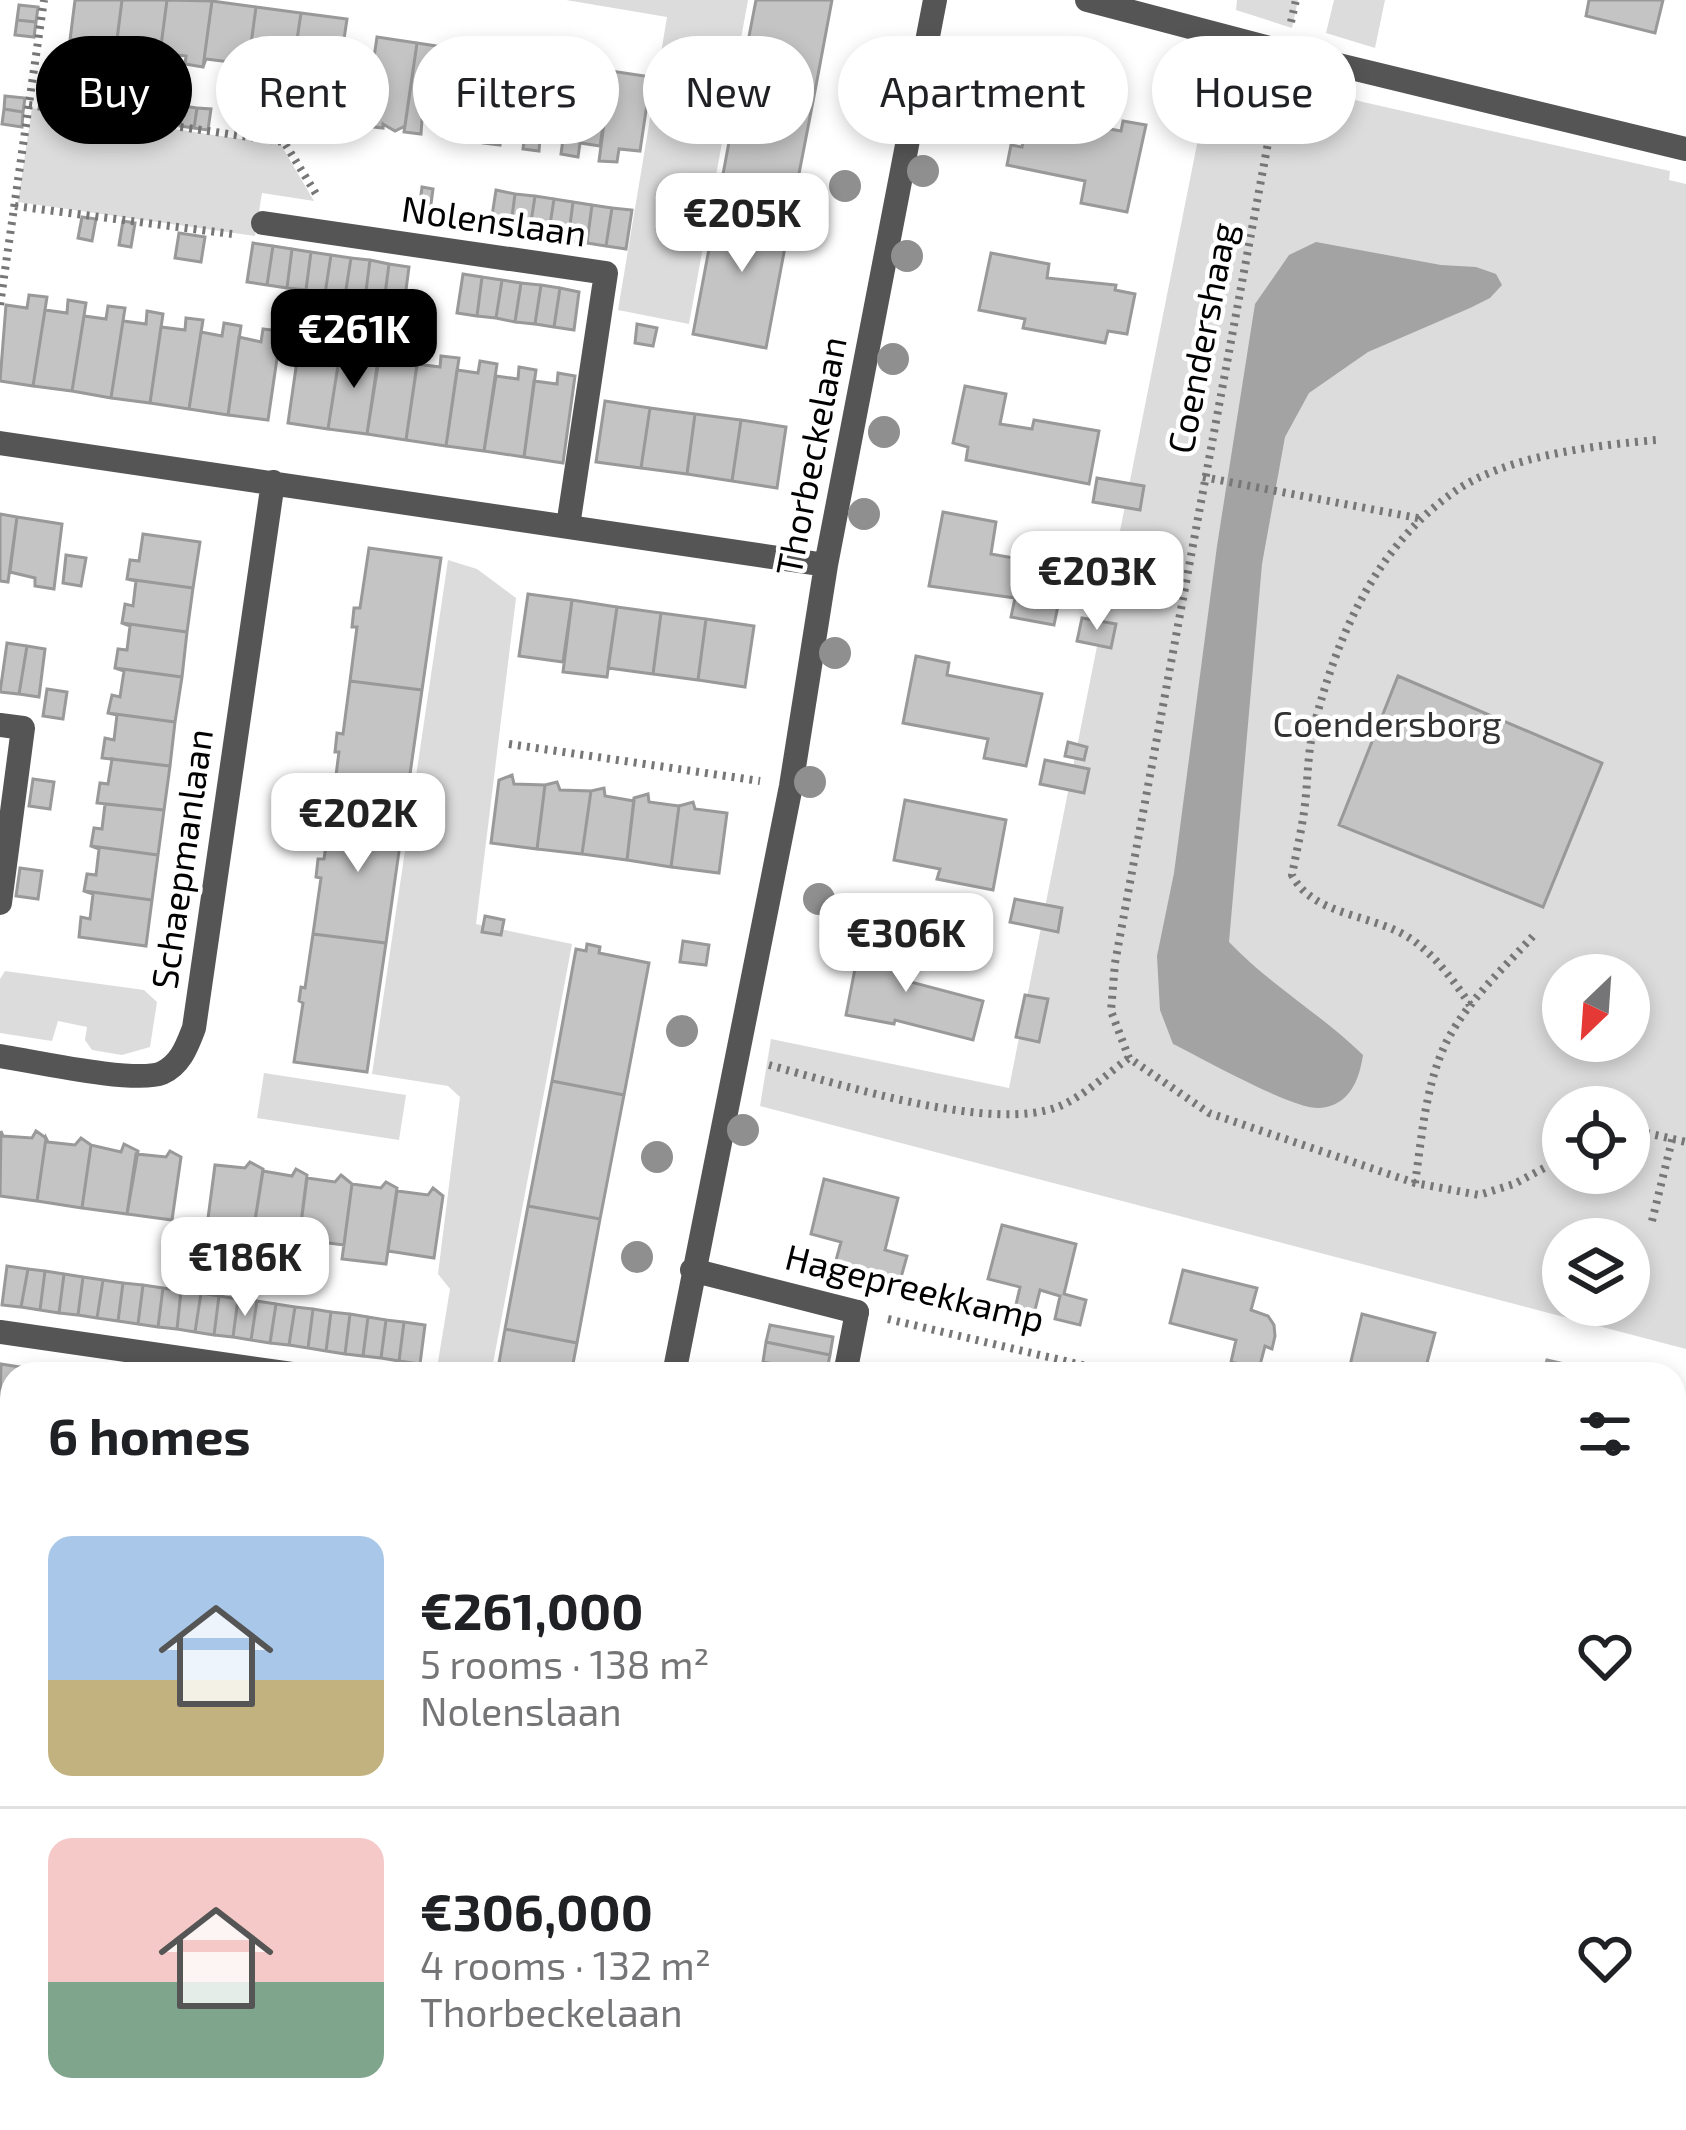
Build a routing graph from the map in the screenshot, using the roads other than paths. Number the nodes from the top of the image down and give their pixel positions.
1 (935, 0) edge
2 (1087, 0) edge
3 (1686, 149) edge
4 (262, 223) road end
5 (0, 442) edge
6 (273, 482) junction
7 (568, 526) junction
8 (826, 565) junction
9 (0, 724) edge
10 (0, 903) edge
11 (0, 1056) edge
12 (692, 1270) junction
13 (0, 1332) edge
14 (209, 1362) edge
15 (676, 1362) edge
16 (847, 1362) edge

1 - 8 street, Thorbeckelaan
2 - 3 street
4 - 7 street, Nolenslaan
5 - 6 street
6 - 7 street
6 - 11 street, Schaepmanlaan
7 - 8 street
8 - 12 street, Thorbeckelaan
9 - 10 street
12 - 15 street, Thorbeckelaan
12 - 16 street, Hagepreekkamp
13 - 14 street

